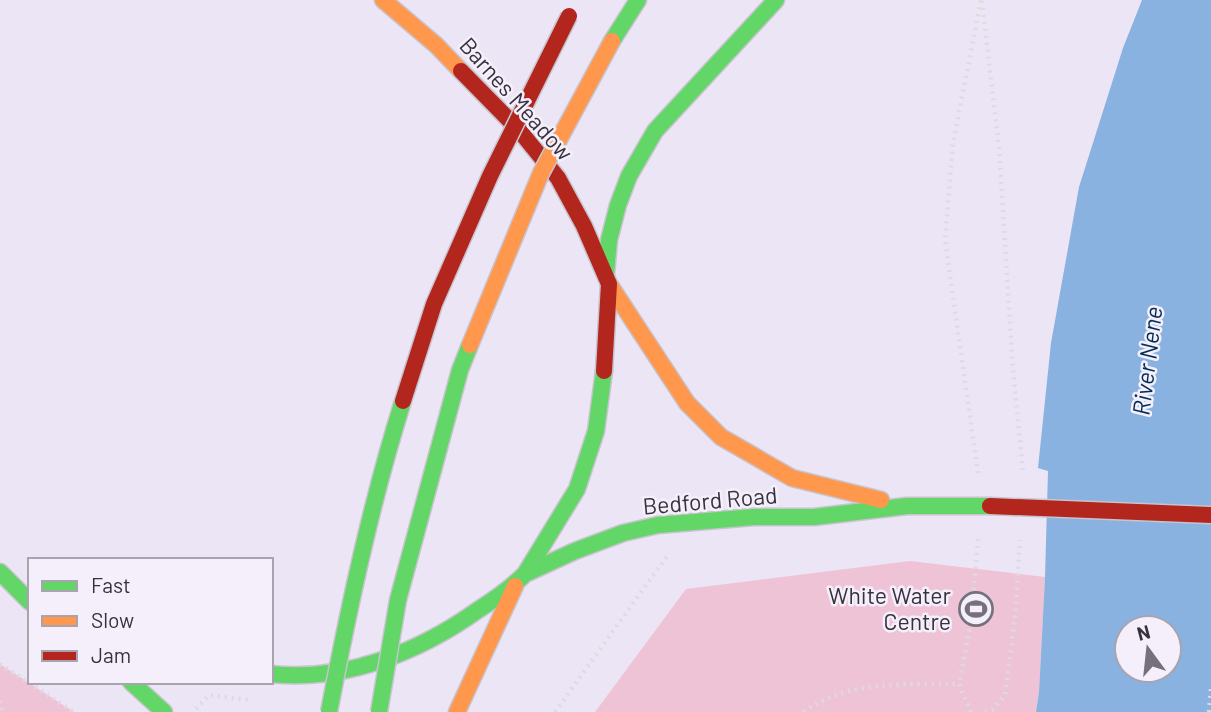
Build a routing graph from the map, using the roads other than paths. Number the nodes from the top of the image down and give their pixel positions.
1 (383, 0) edge
2 (579, 0) edge
3 (638, 0) edge
4 (776, 0) edge
5 (607, 279) junction
6 (907, 506) junction
7 (1211, 515) edge
8 (0, 572) edge
9 (520, 579) junction
10 (28, 600) edge
11 (273, 674) edge
12 (134, 684) edge
13 (164, 712) edge
14 (329, 712) edge
15 (379, 712) edge
16 (457, 712) edge

1 - 5 highway, Barnes Meadow
2 - 14 highway, bridge
3 - 15 highway, bridge
4 - 5 highway
5 - 6 highway, Bedford Road
5 - 9 highway, Barnes Meadow
6 - 7 highway, Bedford Road, bridge
6 - 9 highway, Bedford Road
8 - 10 highway
9 - 11 highway, Barnes Meadow
9 - 16 highway
12 - 13 highway

